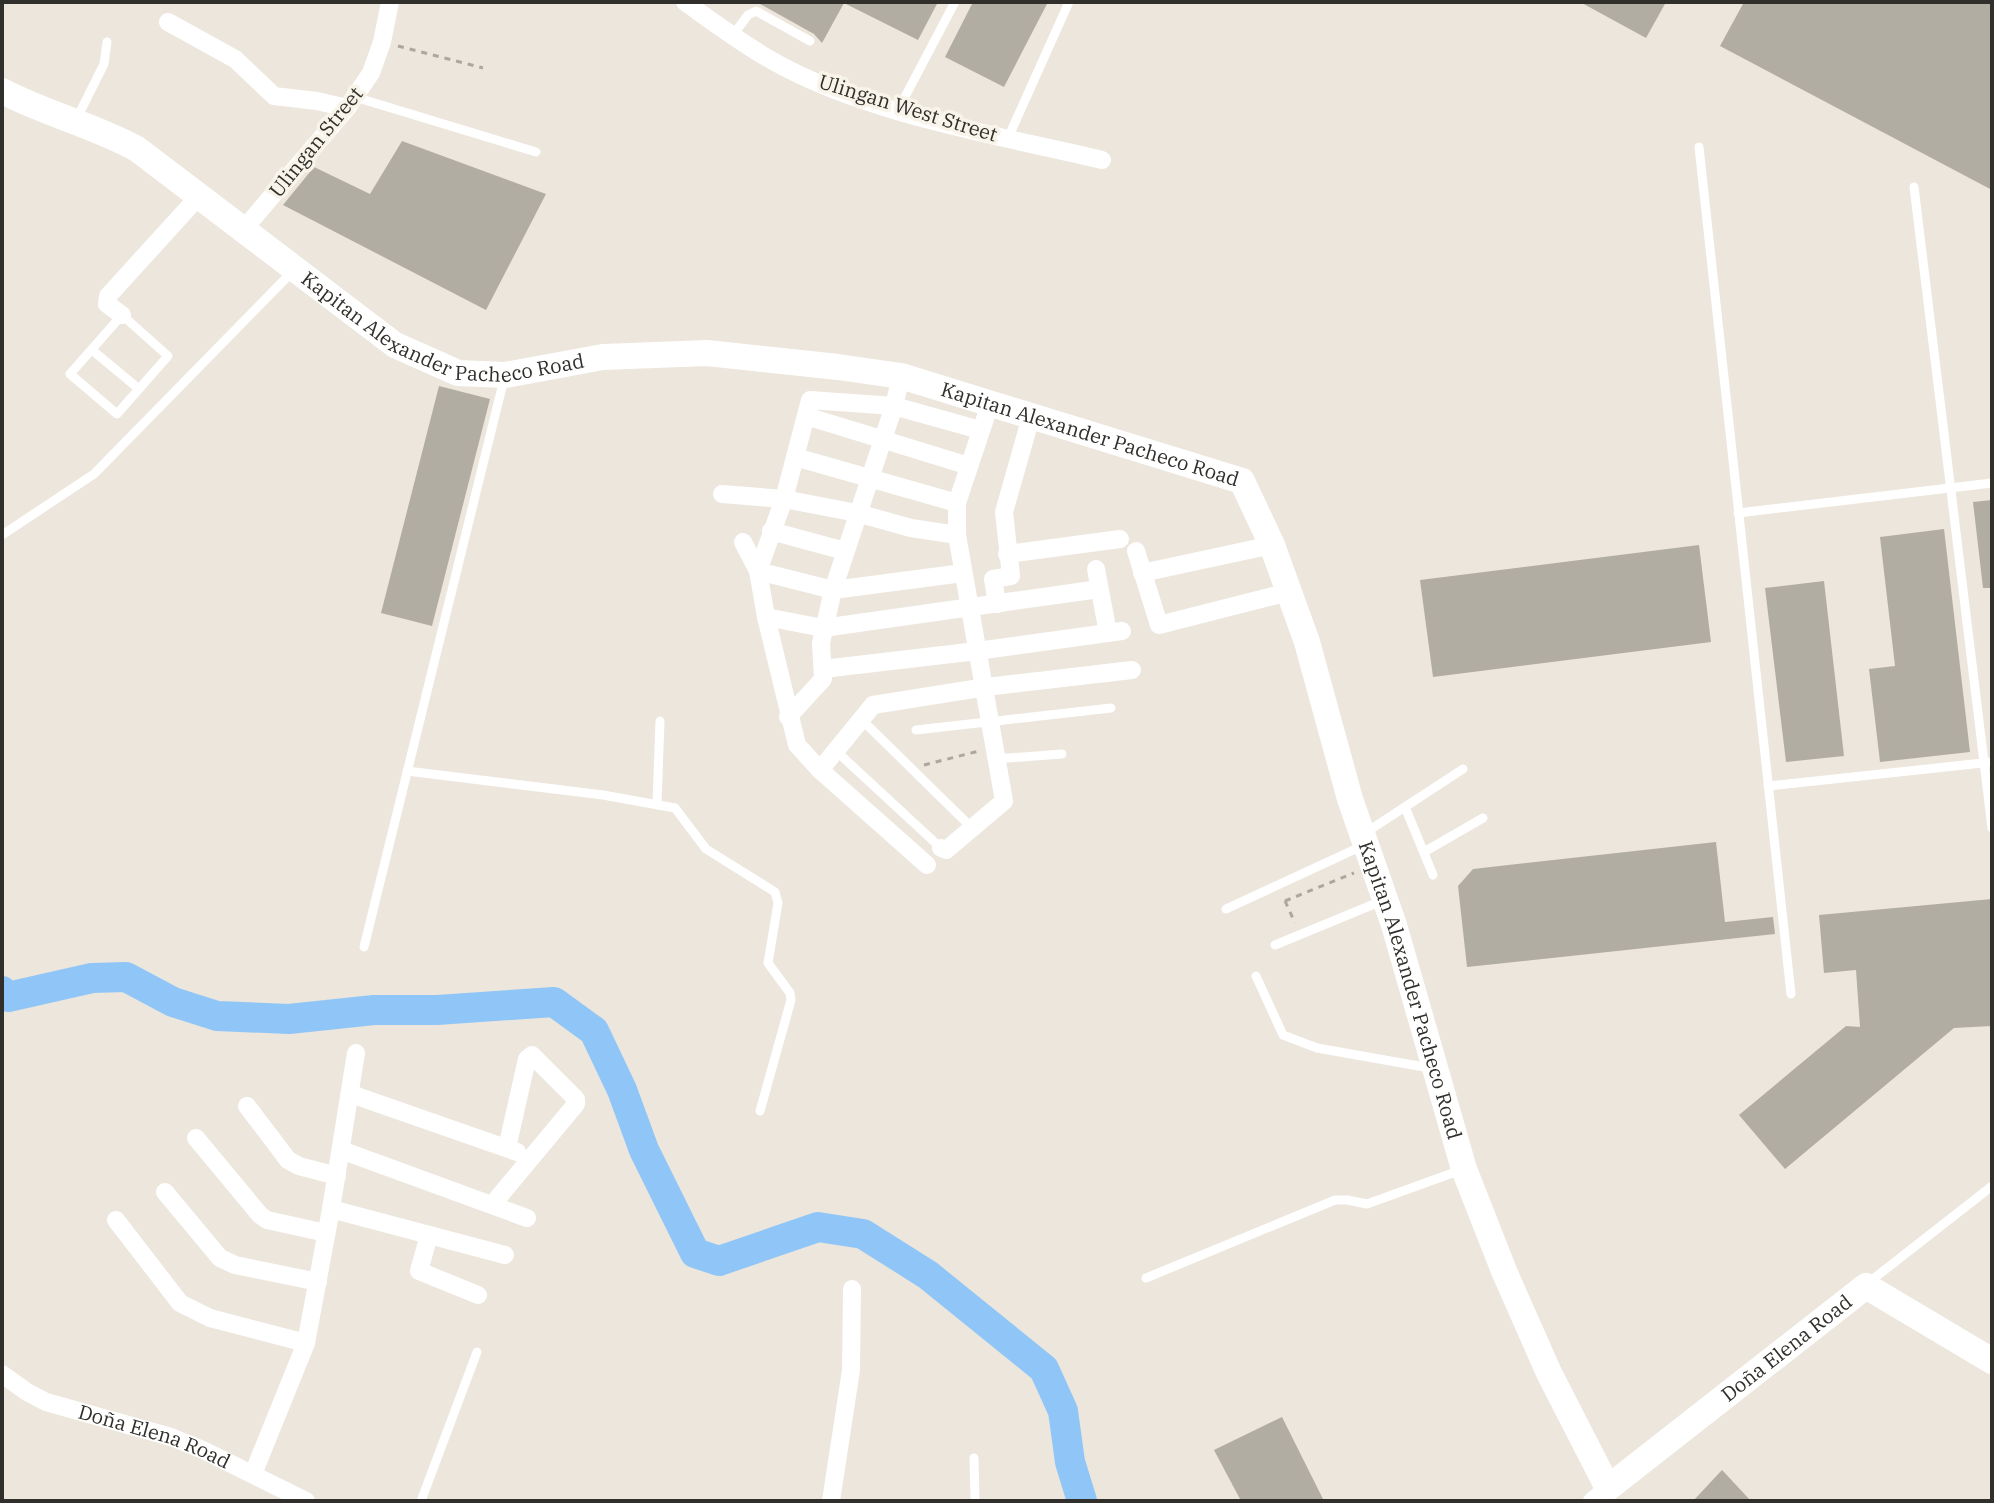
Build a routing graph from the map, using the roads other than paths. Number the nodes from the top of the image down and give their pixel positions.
1 (390, 2) edge
2 (685, 2) edge
3 (955, 2) edge
4 (1069, 2) edge
5 (168, 22) dead end
6 (732, 35) junction
7 (810, 41) dead end
8 (107, 42) dead end
9 (2, 91) edge
10 (351, 102) junction
11 (898, 110) junction
12 (76, 121) junction
13 (1008, 138) junction
14 (1699, 147) dead end
15 (536, 152) dead end
16 (1102, 160) dead end
17 (1914, 187) dead end
18 (199, 196) junction
19 (243, 230) junction
20 (294, 270) junction
21 (122, 315) junction
22 (92, 350) junction
23 (505, 375) junction
24 (901, 376) junction
25 (139, 389) junction
26 (990, 404) junction
27 (894, 406) junction
28 (806, 416) junction
29 (1031, 417) junction
30 (980, 430) junction
31 (883, 439) junction
32 (795, 457) junction
33 (969, 466) junction
34 (869, 477) junction
35 (1992, 483) edge
36 (1951, 488) junction
37 (722, 494) dead end
38 (784, 499) junction
39 (957, 503) junction
40 (857, 513) junction
41 (1738, 513) junction
42 (771, 531) junction
43 (2, 535) edge
44 (957, 535) junction
45 (1120, 539) dead end
46 (743, 542) dead end
47 (1272, 545) junction
48 (845, 551) junction
49 (1136, 551) dead end
50 (1007, 554) junction
51 (1096, 569) dead end
52 (758, 571) junction
53 (963, 573) junction
54 (1142, 573) junction
55 (1099, 589) junction
56 (833, 590) junction
57 (1289, 592) junction
58 (997, 604) junction
59 (969, 609) junction
60 (766, 617) junction
61 (823, 628) junction
62 (977, 651) junction
63 (823, 669) junction
64 (1132, 670) dead end
65 (986, 687) junction
66 (1111, 708) dead end
67 (788, 717) junction
68 (860, 718) junction
69 (660, 721) dead end
70 (990, 722) junction
71 (916, 730) dead end
72 (835, 750) junction
73 (995, 753) junction
74 (1062, 754) dead end
75 (1988, 763) edge
76 (1463, 769) dead end
77 (820, 770) junction
78 (407, 771) junction
79 (1768, 786) junction
80 (657, 803) junction
81 (1405, 807) junction
82 (1483, 818) dead end
83 (971, 827) junction
84 (1992, 828) edge
85 (941, 848) joint
86 (1367, 848) junction
87 (1424, 852) junction
88 (927, 865) dead end
89 (1433, 875) dead end
90 (1384, 900) junction
91 (1226, 909) dead end
92 (1275, 945) dead end
93 (364, 947) dead end
94 (1256, 976) dead end
95 (1791, 994) dead end
96 (356, 1053) dead end
97 (1433, 1068) junction
98 (351, 1094) junction
99 (247, 1106) dead end
100 (760, 1111) dead end
101 (196, 1138) dead end
102 (507, 1148) junction
103 (341, 1150) junction
104 (531, 1158) junction
105 (1464, 1169) junction
106 (337, 1176) junction
107 (1992, 1186) edge
108 (165, 1192) dead end
109 (492, 1205) junction
110 (331, 1209) junction
111 (527, 1218) dead end
112 (116, 1220) dead end
113 (326, 1233) junction
114 (429, 1235) junction
115 (505, 1255) dead end
116 (1146, 1278) dead end
117 (318, 1282) junction
118 (1866, 1286) junction
119 (852, 1289) dead end
120 (478, 1295) dead end
121 (306, 1343) junction
122 (477, 1352) dead end
123 (1992, 1361) edge
124 (2, 1374) edge
125 (974, 1458) dead end
126 (253, 1474) junction
127 (1600, 1495) edge
128 (306, 1501) edge
129 (421, 1501) edge
130 (831, 1501) edge
131 (975, 1501) edge

1 - 10 street, Ulingan Street
2 - 6 street, Ulingan West Street
3 - 11 lane
4 - 13 lane
5 - 10 street
6 - 7 lane
6 - 11 street, Ulingan West Street
8 - 12 lane
9 - 12 street, Kapitan Alexander Pacheco Road
10 - 15 lane
10 - 19 street, Ulingan Street
11 - 13 street, Ulingan West Street
12 - 18 street, Kapitan Alexander Pacheco Road
13 - 16 street, Ulingan West Street
14 - 41 lane
17 - 36 lane
18 - 19 street, Kapitan Alexander Pacheco Road
18 - 21 street
19 - 20 street, Kapitan Alexander Pacheco Road
20 - 23 street, Kapitan Alexander Pacheco Road
20 - 43 lane
21 - 22 lane
21 - 25 lane
22 - 25 lane
22 - 25 lane
23 - 24 street, Kapitan Alexander Pacheco Road
23 - 78 lane
24 - 26 street, Kapitan Alexander Pacheco Road
24 - 27 street
26 - 29 street, Kapitan Alexander Pacheco Road
26 - 30 street
27 - 28 street
27 - 30 street
27 - 31 street
28 - 31 street
28 - 32 street
29 - 47 street, Kapitan Alexander Pacheco Road
29 - 50 street
30 - 33 street
31 - 33 street
31 - 34 street
32 - 34 street
32 - 38 street
33 - 39 street
34 - 39 street
34 - 40 street
35 - 36 lane
36 - 41 lane
36 - 75 lane
37 - 38 street
38 - 40 street
38 - 42 street
39 - 44 street
40 - 44 street
40 - 48 street
41 - 79 lane
42 - 48 street
42 - 52 street
44 - 53 street
45 - 50 street
46 - 52 street
47 - 54 street
47 - 57 street, Kapitan Alexander Pacheco Road
48 - 56 street
49 - 54 street
50 - 58 street
51 - 55 street
52 - 56 street
52 - 60 street
53 - 56 street
53 - 59 street
54 - 57 street
55 - 58 street
55 - 62 street
56 - 61 street
57 - 86 street, Kapitan Alexander Pacheco Road
58 - 59 street
59 - 61 street
59 - 62 street
60 - 61 street
60 - 67 street
61 - 63 street
62 - 63 street
62 - 65 street
63 - 67 street
64 - 65 street
65 - 68 street
65 - 70 street
66 - 70 lane
67 - 77 street
68 - 72 street
68 - 83 lane
69 - 80 lane
70 - 71 lane
70 - 73 street
72 - 77 street
72 - 85 lane
73 - 74 lane
73 - 83 street
75 - 79 lane
75 - 84 lane
76 - 81 lane
77 - 88 street
78 - 80 lane
78 - 93 lane
79 - 95 lane
80 - 100 lane
81 - 86 lane
81 - 87 lane
82 - 87 lane
83 - 85 street
86 - 90 street, Kapitan Alexander Pacheco Road
86 - 91 lane
87 - 89 lane
90 - 92 lane
90 - 97 street, Kapitan Alexander Pacheco Road
94 - 97 lane
96 - 98 street
97 - 105 street, Kapitan Alexander Pacheco Road
98 - 102 street
98 - 103 street
99 - 106 street
101 - 113 street
102 - 104 street
102 - 104 street
103 - 106 street
103 - 109 street
104 - 109 street
105 - 116 lane
105 - 127 street, Kapitan Alexander Pacheco Road
106 - 110 street
107 - 118 lane
108 - 117 street
109 - 111 street
110 - 113 street
110 - 114 street
112 - 121 street
113 - 117 street
114 - 115 street
114 - 120 street
117 - 121 street
118 - 123 street, Doña Elena Road
118 - 127 street, Doña Elena Road
119 - 130 street
121 - 126 street
122 - 129 lane
124 - 126 street, Doña Elena Road
125 - 131 lane
126 - 128 street, Doña Elena Road

